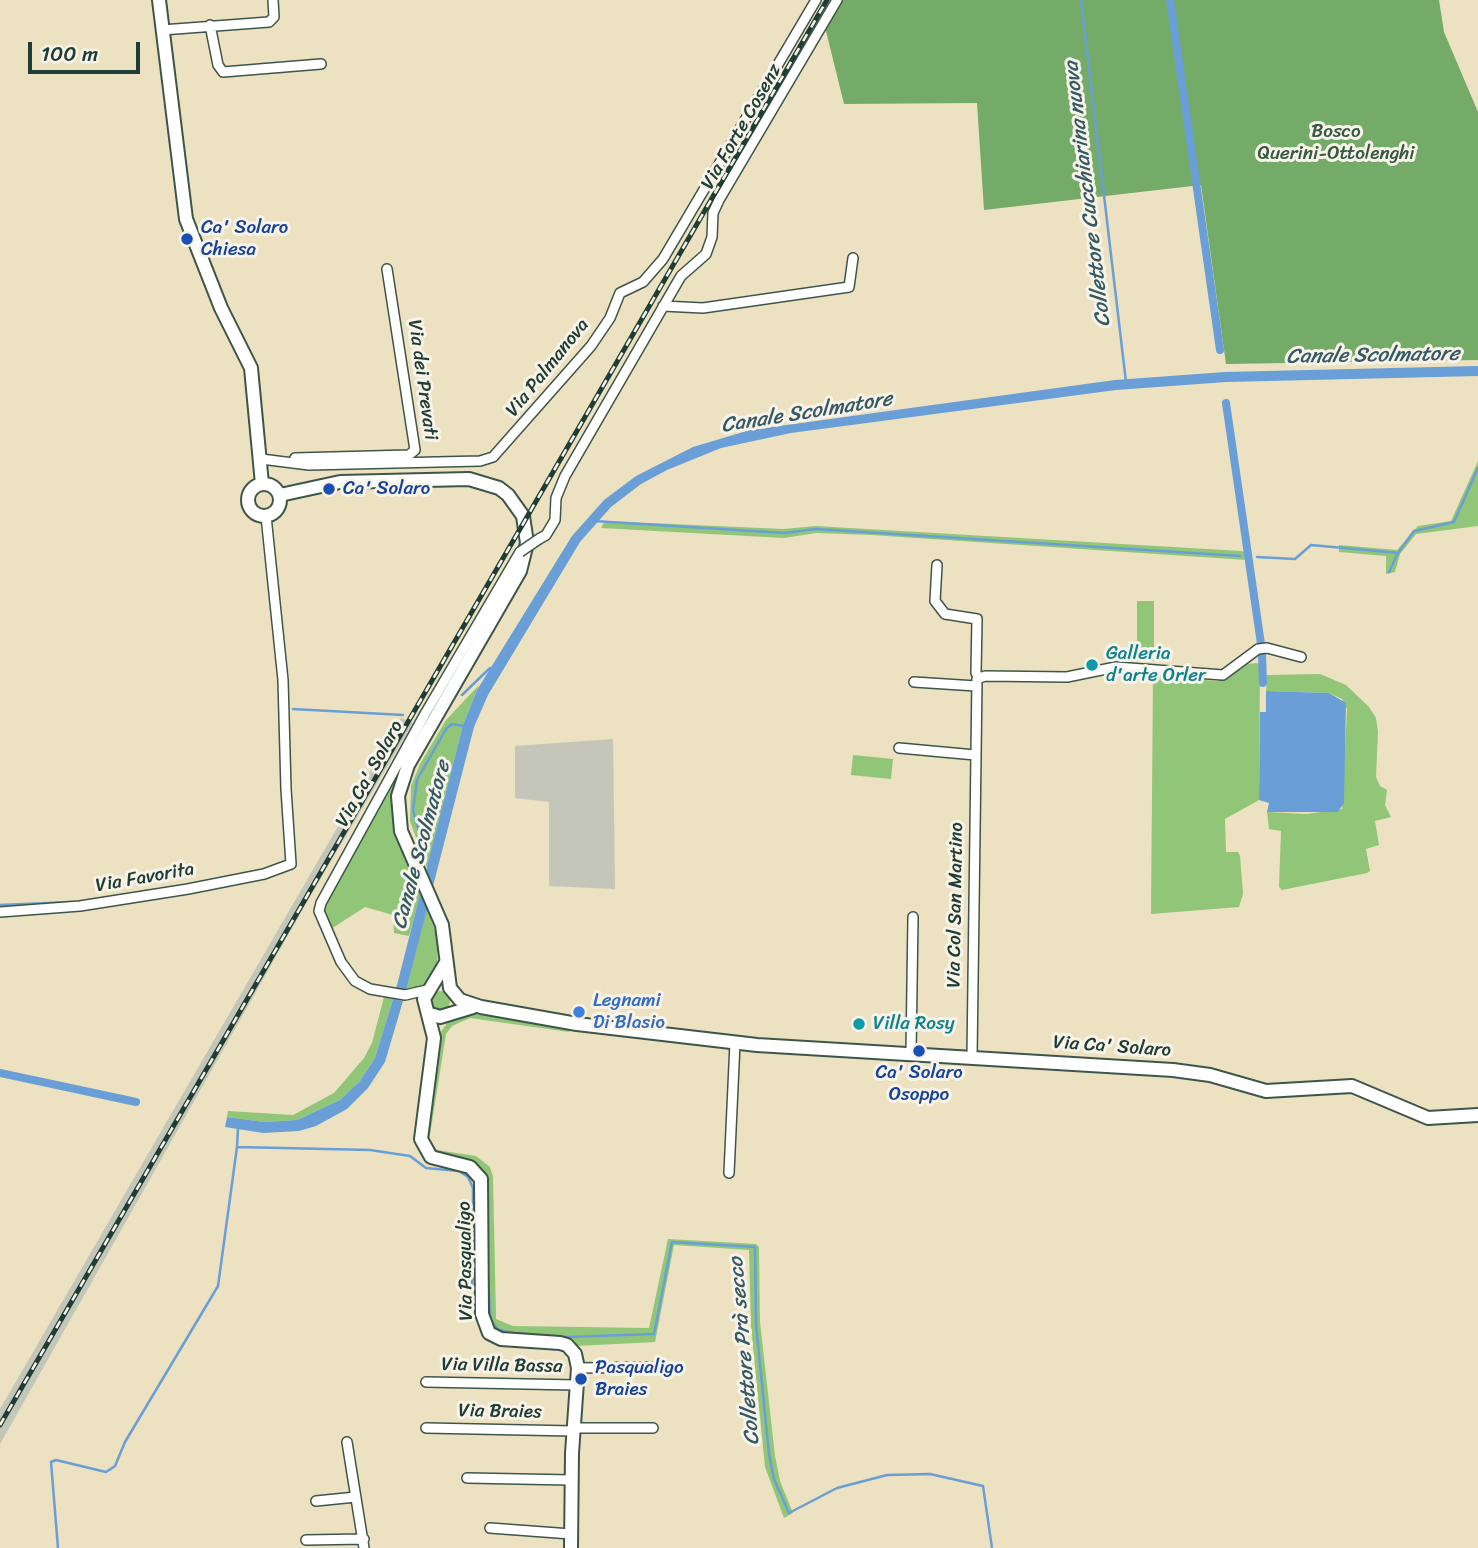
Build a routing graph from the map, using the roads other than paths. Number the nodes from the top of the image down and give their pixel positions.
1 (159, 0) edge
2 (272, 0) edge
3 (816, 0) edge
4 (837, 0) edge
5 (210, 25) junction
6 (162, 30) junction
7 (321, 64) dead end
8 (853, 258) dead end
9 (387, 269) dead end
10 (663, 306) junction
11 (261, 459) junction
12 (287, 461) junction
13 (262, 484) junction
14 (280, 495) junction
15 (266, 516) junction
16 (937, 565) dead end
17 (1301, 657) dead end
18 (914, 682) dead end
19 (978, 682) junction
20 (899, 748) dead end
21 (975, 755) junction
22 (0, 912) edge
23 (913, 917) dead end
24 (446, 962) junction
25 (430, 988) junction
26 (453, 993) junction
27 (405, 995) junction
28 (481, 1007) junction
29 (428, 1012) junction
30 (448, 1014) junction
31 (434, 1038) junction
32 (734, 1043) junction
33 (911, 1053) junction
34 (972, 1057) junction
35 (1478, 1115) edge
36 (729, 1172) dead end
37 (652, 1367) dead end
38 (578, 1368) junction
39 (426, 1382) dead end
40 (576, 1385) junction
41 (426, 1428) dead end
42 (573, 1429) junction
43 (653, 1429) dead end
44 (348, 1442) dead end
45 (467, 1478) dead end
46 (571, 1480) junction
47 (356, 1497) junction
48 (316, 1501) dead end
49 (490, 1528) dead end
50 (571, 1534) junction
51 (306, 1540) dead end
52 (364, 1544) edge
53 (571, 1548) edge

1 - 6 street
2 - 5 street
3 - 12 street, Via Palmanova
4 - 10 street, Via Forte Cosenz
5 - 6 street
5 - 7 street
6 - 11 street
8 - 10 street
9 - 12 street, Via dei Prevati
10 - 27 street, Via Ca' Solaro, bridge
11 - 12 street, Via Palmanova
11 - 13 street
13 - 14 street
13 - 15 street
14 - 15 street
14 - 24 street, Via Ca' Solaro
15 - 22 street, Via Favorita
16 - 19 street, Via Col San Martino
17 - 19 street
18 - 19 street
19 - 21 street, Via Col San Martino
20 - 21 street
21 - 34 street, Via Col San Martino
23 - 33 street
24 - 25 street
24 - 26 street, Via Ca' Solaro
25 - 26 street, Via Ca' Solaro
25 - 27 street, Via Ca' Solaro
25 - 29 street
26 - 28 street, Via Ca' Solaro
26 - 30 street, Via Ca' Solaro
27 - 29 street, Via Ca' Solaro
28 - 30 street, Via Ca' Solaro
28 - 32 street, Via Ca' Solaro
29 - 30 street, Via Ca' Solaro
29 - 31 street, Via Pasqualigo
30 - 31 street, Via Pasqualigo
31 - 38 street, Via Pasqualigo
32 - 33 street, Via Ca' Solaro
32 - 36 street
33 - 34 street, Via Ca' Solaro
34 - 35 street, Via Ca' Solaro
37 - 38 street
38 - 40 street
39 - 40 street, Via Villa Bassa
40 - 42 street
41 - 42 street, Via Braies
42 - 43 street, Via Braies
42 - 46 street
44 - 47 street
45 - 46 street
46 - 50 street
47 - 48 street
47 - 52 street
49 - 50 street
50 - 53 street
51 - 52 street

